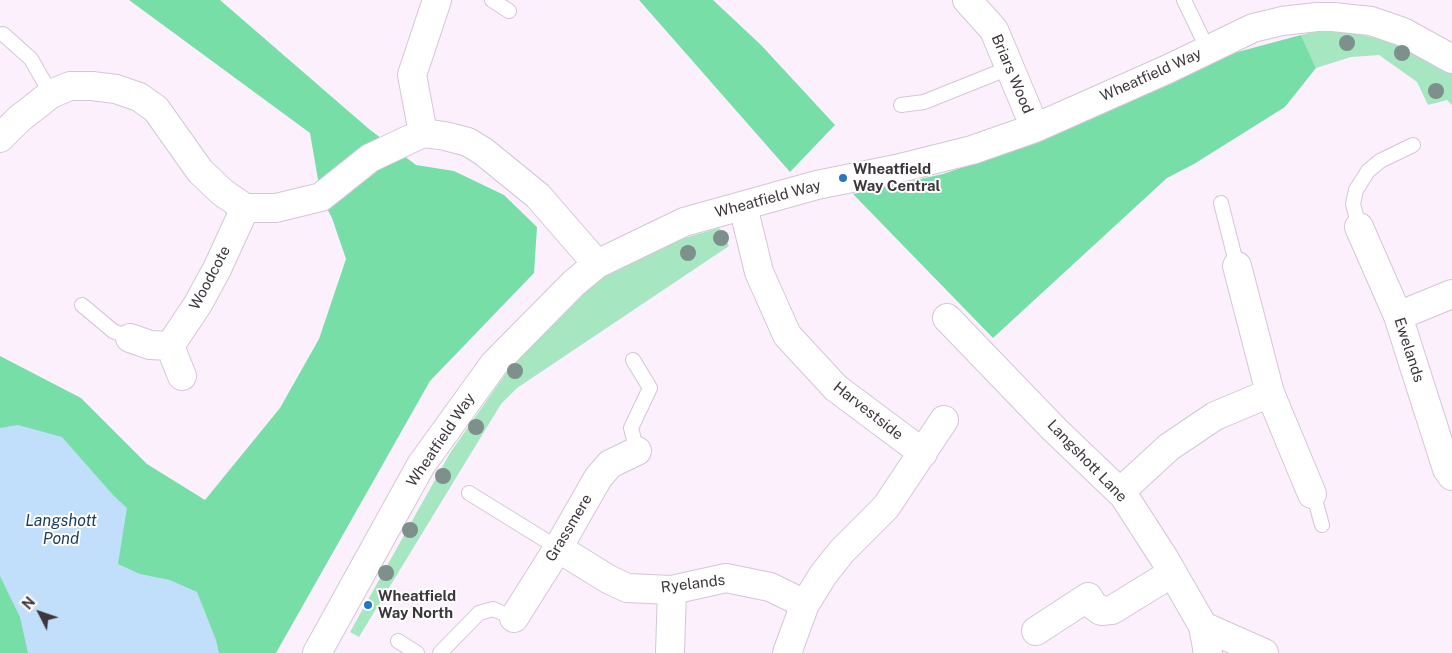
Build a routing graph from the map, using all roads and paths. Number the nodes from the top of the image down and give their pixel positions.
1 (437, 0) edge
2 (492, 0) edge
3 (1184, 0) edge
4 (978, 4) edge
5 (509, 11) dead end
6 (1373, 11) edge
7 (3, 34) dead end
8 (1208, 50) junction
9 (1452, 59) edge
10 (1009, 68) junction
11 (51, 94) junction
12 (900, 105) dead end
13 (1035, 128) junction
14 (423, 133) junction
15 (0, 138) edge
16 (1413, 146) dead end
17 (1220, 202) dead end
18 (743, 206) junction
19 (245, 208) junction
20 (1359, 226) joint
21 (597, 264) junction
22 (1237, 266) joint
23 (1452, 294) edge
24 (82, 305) dead end
25 (1398, 316) junction
26 (948, 318) dead end
27 (130, 338) joint
28 (170, 346) junction
29 (632, 360) dead end
30 (182, 376) dead end
31 (1270, 393) junction
32 (944, 420) dead end
33 (637, 451) joint
34 (923, 453) junction
35 (1452, 476) edge
36 (1120, 492) junction
37 (470, 493) dead end
38 (1312, 494) joint
39 (1322, 525) dead end
40 (558, 548) junction
41 (1172, 573) junction
42 (672, 590) junction
43 (805, 604) junction
44 (514, 618) joint
45 (1204, 626) junction
46 (1036, 631) dead end
47 (398, 642) dead end
48 (317, 653) edge
49 (417, 653) edge
50 (440, 653) edge
51 (670, 653) edge
52 (787, 653) edge
53 (1208, 653) edge
54 (1264, 653) edge

1 - 14 street
2 - 5 lane
3 - 8 lane
4 - 10 street, Briars Wood
6 - 8 street, Wheatfield Way
6 - 9 street, Wheatfield Way
7 - 11 lane
8 - 13 street, Wheatfield Way
10 - 12 lane
10 - 13 street, Briars Wood
11 - 15 street
11 - 19 street
13 - 18 street, Wheatfield Way
14 - 19 street
14 - 21 street
16 - 20 lane
17 - 22 lane
18 - 21 street, Wheatfield Way
18 - 34 street, Harvestside
19 - 28 street, Woodcote
20 - 25 street, Ewelands
21 - 48 street, Wheatfield Way
22 - 31 street
23 - 25 street
24 - 27 lane
25 - 35 street, Ewelands
26 - 36 street, Langshott Lane
27 - 28 street
28 - 30 street
29 - 33 lane
31 - 36 street
31 - 38 street
32 - 34 street
33 - 40 street, Grassmere
34 - 43 street
36 - 41 street, Langshott Lane
37 - 40 lane
38 - 39 lane
40 - 42 street, Ryelands
40 - 44 street, Grassmere
41 - 45 street, Langshott Lane
41 - 46 street
42 - 43 street, Ryelands
42 - 51 street
43 - 52 street
44 - 50 lane
45 - 53 street, Langshott Lane
45 - 54 street
47 - 49 lane

